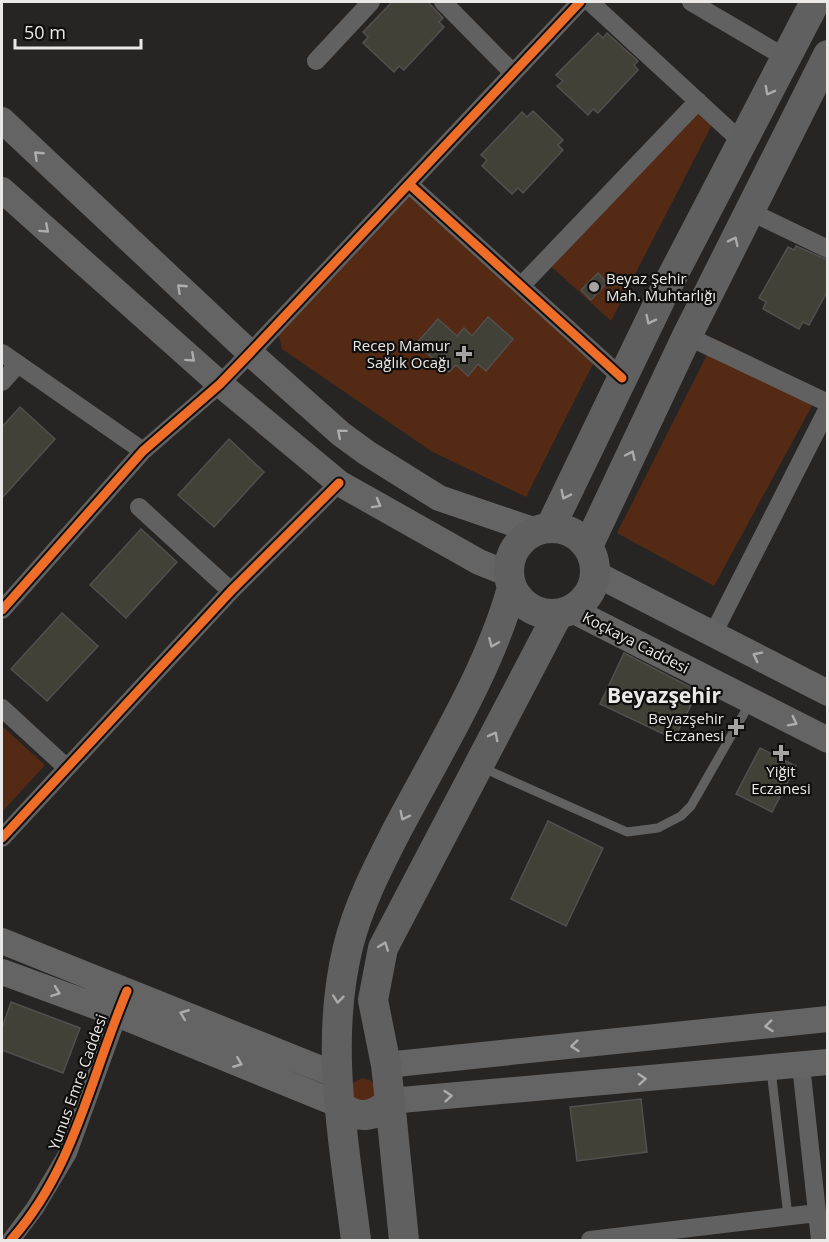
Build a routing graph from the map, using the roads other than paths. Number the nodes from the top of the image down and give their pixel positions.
1 (371, 2) edge
2 (443, 2) edge
3 (580, 2) edge
4 (590, 2) edge
5 (692, 2) edge
6 (815, 2) edge
7 (786, 58) junction
8 (316, 61) dead end
9 (824, 69) edge
10 (513, 72) junction
11 (698, 101) junction
12 (2, 120) edge
13 (742, 142) junction
14 (409, 184) junction
15 (2, 190) edge
16 (749, 211) junction
17 (828, 249) edge
18 (521, 286) junction
19 (687, 336) junction
20 (2, 353) edge
21 (250, 353) junction
22 (18, 364) junction
23 (622, 378) junction
24 (2, 382) edge
25 (220, 384) junction
26 (828, 403) edge
27 (828, 408) edge
28 (143, 451) junction
29 (367, 453) junction
30 (339, 483) junction
31 (140, 507) dead end
32 (543, 529) junction
33 (588, 546) junction
34 (596, 574) junction
35 (511, 581) junction
36 (231, 591) junction
37 (2, 610) edge
38 (565, 612) junction
39 (713, 634) junction
40 (828, 693) edge
41 (751, 701) junction
42 (2, 708) edge
43 (828, 740) edge
44 (478, 766) junction
45 (66, 767) junction
46 (2, 838) edge
47 (2, 941) edge
48 (2, 972) edge
49 (122, 1003) junction
50 (828, 1019) edge
51 (828, 1062) edge
52 (386, 1065) junction
53 (801, 1065) junction
54 (771, 1067) junction
55 (336, 1075) junction
56 (390, 1101) junction
57 (340, 1105) junction
58 (817, 1213) junction
59 (788, 1216) junction
60 (11, 1240) edge
61 (356, 1240) edge
62 (404, 1240) edge
63 (590, 1240) edge
64 (820, 1240) edge

1 - 8 street
2 - 10 street
3 - 10 street
4 - 11 street
5 - 7 street
6 - 7 highway
7 -> 13 highway
9 - 16 highway
10 - 14 street
11 - 13 street
11 - 18 street
21 -> 12 main road
13 -> 23 highway
14 - 18 street
14 - 21 street
15 -> 25 main road
16 - 17 street
19 -> 16 highway
18 - 23 street
19 - 26 street
33 -> 19 highway
20 - 22 street
21 - 25 street
29 -> 21 main road
22 - 24 street
22 - 28 street
23 -> 32 highway
25 - 28 street
25 - 30 main road
27 - 39 street
28 - 37 street
29 - 30 main road
29 - 32 main road
30 -> 35 main road
30 - 36 street
31 - 36 street
32 - 33 highway
32 - 35 highway
33 - 34 highway
34 - 38 highway
34 - 39 main road
35 - 38 highway
35 -> 55 highway
36 - 45 street
38 - 41 main road, Koçkaya Caddesi
44 -> 38 highway
40 -> 39 main road
41 -> 43 main road, Koçkaya Caddesi
41 - 44 lane
42 - 45 street
52 -> 44 highway
45 - 46 street
47 - 49 main road
48 -> 49 main road
55 -> 49 main road
49 -> 57 main road
49 - 60 street, Yunus Emre Caddesi
50 -> 52 main road
51 - 53 main road
52 - 55 highway
52 - 56 highway
53 - 54 main road
53 - 58 street
56 -> 54 main road
54 - 59 lane
55 - 57 highway
56 - 57 highway
56 - 62 highway
57 - 61 highway
58 - 59 street
58 - 64 street
59 - 63 street

